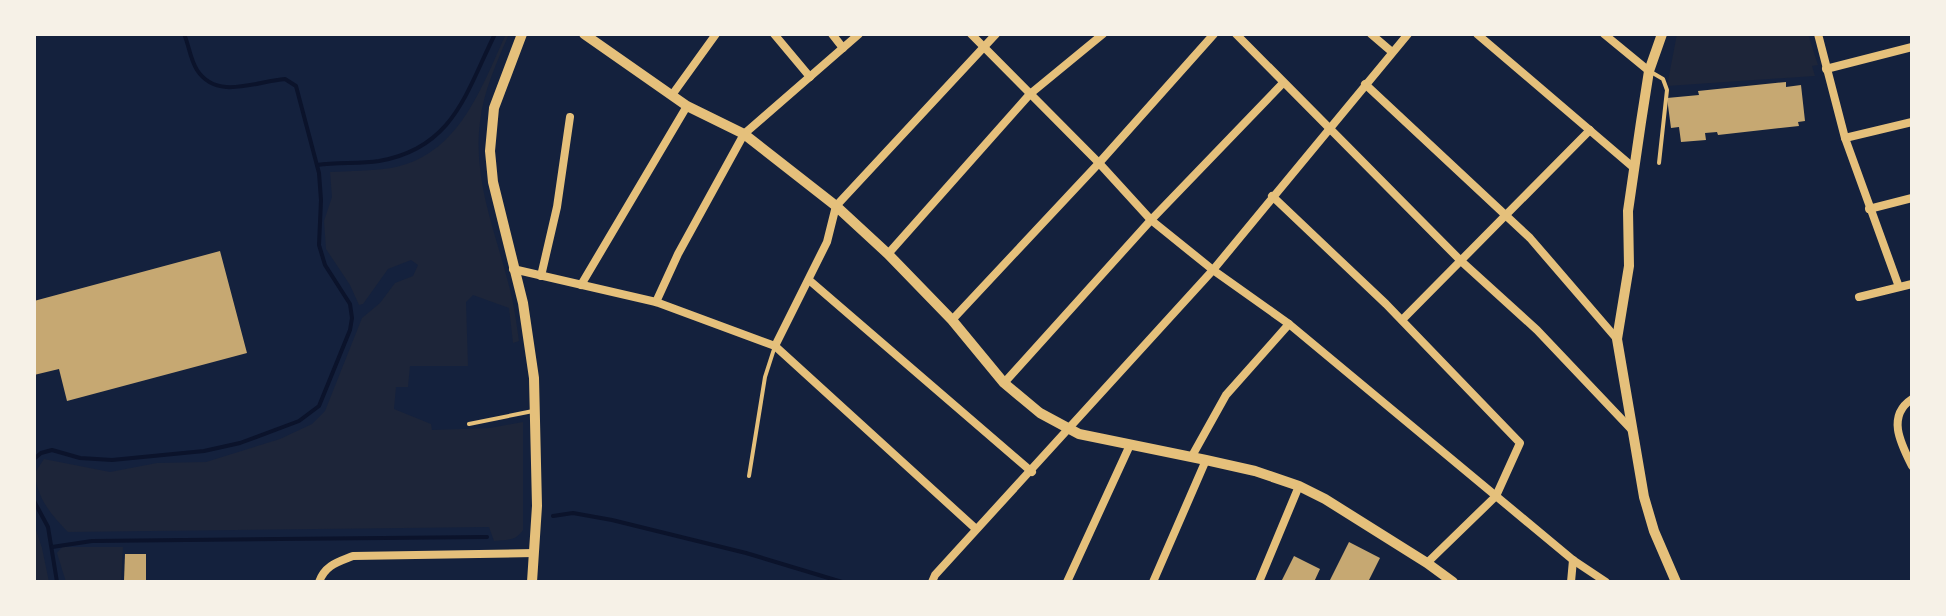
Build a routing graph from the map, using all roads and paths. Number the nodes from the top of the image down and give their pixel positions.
1 (522, 34) edge
2 (584, 34) edge
3 (716, 34) edge
4 (774, 34) edge
5 (832, 34) edge
6 (859, 34) edge
7 (971, 34) edge
8 (996, 34) edge
9 (1103, 34) edge
10 (1214, 34) edge
11 (1236, 34) edge
12 (1371, 34) edge
13 (1408, 34) edge
14 (1477, 34) edge
15 (1604, 34) edge
16 (1662, 34) edge
17 (1818, 34) edge
18 (983, 47) junction
19 (1912, 47) edge
20 (843, 48) junction
21 (1392, 52) junction
22 (1826, 69) junction
23 (1649, 71) junction
24 (810, 77) junction
25 (1283, 83) junction
26 (1365, 84) junction
27 (1030, 94) junction
28 (672, 95) junction
29 (687, 106) junction
30 (570, 117) dead end
31 (1912, 122) edge
32 (1328, 129) junction
33 (1590, 130) junction
34 (744, 134) junction
35 (1845, 138) junction
36 (1099, 163) junction
37 (1659, 163) dead end
38 (1634, 168) junction
39 (1272, 196) junction
40 (1912, 198) edge
41 (836, 206) junction
42 (1869, 209) junction
43 (1505, 216) junction
44 (1151, 220) junction
45 (888, 254) junction
46 (1461, 261) junction
47 (513, 269) junction
48 (1213, 270) junction
49 (541, 276) junction
50 (809, 280) junction
51 (1912, 284) edge
52 (581, 285) junction
53 (1899, 287) junction
54 (1859, 297) dead end
55 (656, 302) junction
56 (952, 320) junction
57 (1402, 320) junction
58 (1289, 324) junction
59 (1617, 339) junction
60 (775, 346) junction
61 (1004, 383) junction
62 (1912, 399) edge
63 (536, 411) junction
64 (469, 424) dead end
65 (1631, 429) junction
66 (1070, 430) junction
67 (1130, 445) junction
68 (1192, 456) junction
69 (1206, 460) junction
70 (1912, 466) edge
71 (1032, 472) junction
72 (749, 476) dead end
73 (1299, 486) junction
74 (1496, 496) junction
75 (976, 529) junction
76 (534, 553) junction
77 (1573, 560) junction
78 (1427, 563) junction
79 (319, 582) edge
80 (532, 582) edge
81 (932, 582) edge
82 (1067, 582) edge
83 (1153, 582) edge
84 (1259, 582) edge
85 (1453, 582) edge
86 (1571, 582) edge
87 (1606, 582) edge
88 (1676, 582) edge

1 - 47 street
2 - 28 street
3 - 28 street
4 - 24 street
5 - 20 street
6 - 20 street
7 - 18 street
8 - 18 street
9 - 27 street
10 - 36 street
11 - 25 street
12 - 21 street
13 - 21 street
14 - 33 street
15 - 23 street
16 - 23 street
17 - 22 street
18 - 27 street
18 - 41 street
19 - 22 street
20 - 24 street
21 - 26 street
22 - 35 street
23 - 37 lane
23 - 38 street
24 - 34 street
25 - 32 street
25 - 44 street
26 - 32 street
26 - 43 street
27 - 36 street
27 - 45 street
28 - 29 street
29 - 34 street
29 - 52 street
30 - 49 street
31 - 35 street
32 - 39 street
32 - 46 street
33 - 38 street
33 - 43 street
34 - 41 street
34 - 55 street
35 - 42 street
36 - 44 street
36 - 56 street
38 - 59 street
39 - 48 street
39 - 57 street
40 - 42 street
41 - 45 street
41 - 50 street
42 - 53 street
43 - 46 street
43 - 59 street
44 - 48 street
44 - 61 street
45 - 56 street
46 - 57 street
46 - 65 street
47 - 49 street
47 - 63 street
48 - 58 street
48 - 66 street
49 - 52 street
50 - 60 street
50 - 71 street
51 - 53 street
52 - 55 street
53 - 54 street
55 - 60 street
56 - 61 street
57 - 74 street
58 - 68 street
58 - 74 street
59 - 65 street
60 - 72 lane
60 - 75 street
61 - 66 street
62 - 70 street
63 - 64 lane
63 - 76 street
65 - 88 street
66 - 67 street
66 - 71 street
67 - 68 street
67 - 82 street
68 - 69 street
69 - 73 street
69 - 83 street
71 - 75 street
73 - 78 street
73 - 84 street
74 - 77 street
74 - 78 street
75 - 81 street
76 - 79 street
76 - 80 street
77 - 86 street
77 - 87 street
78 - 85 street

